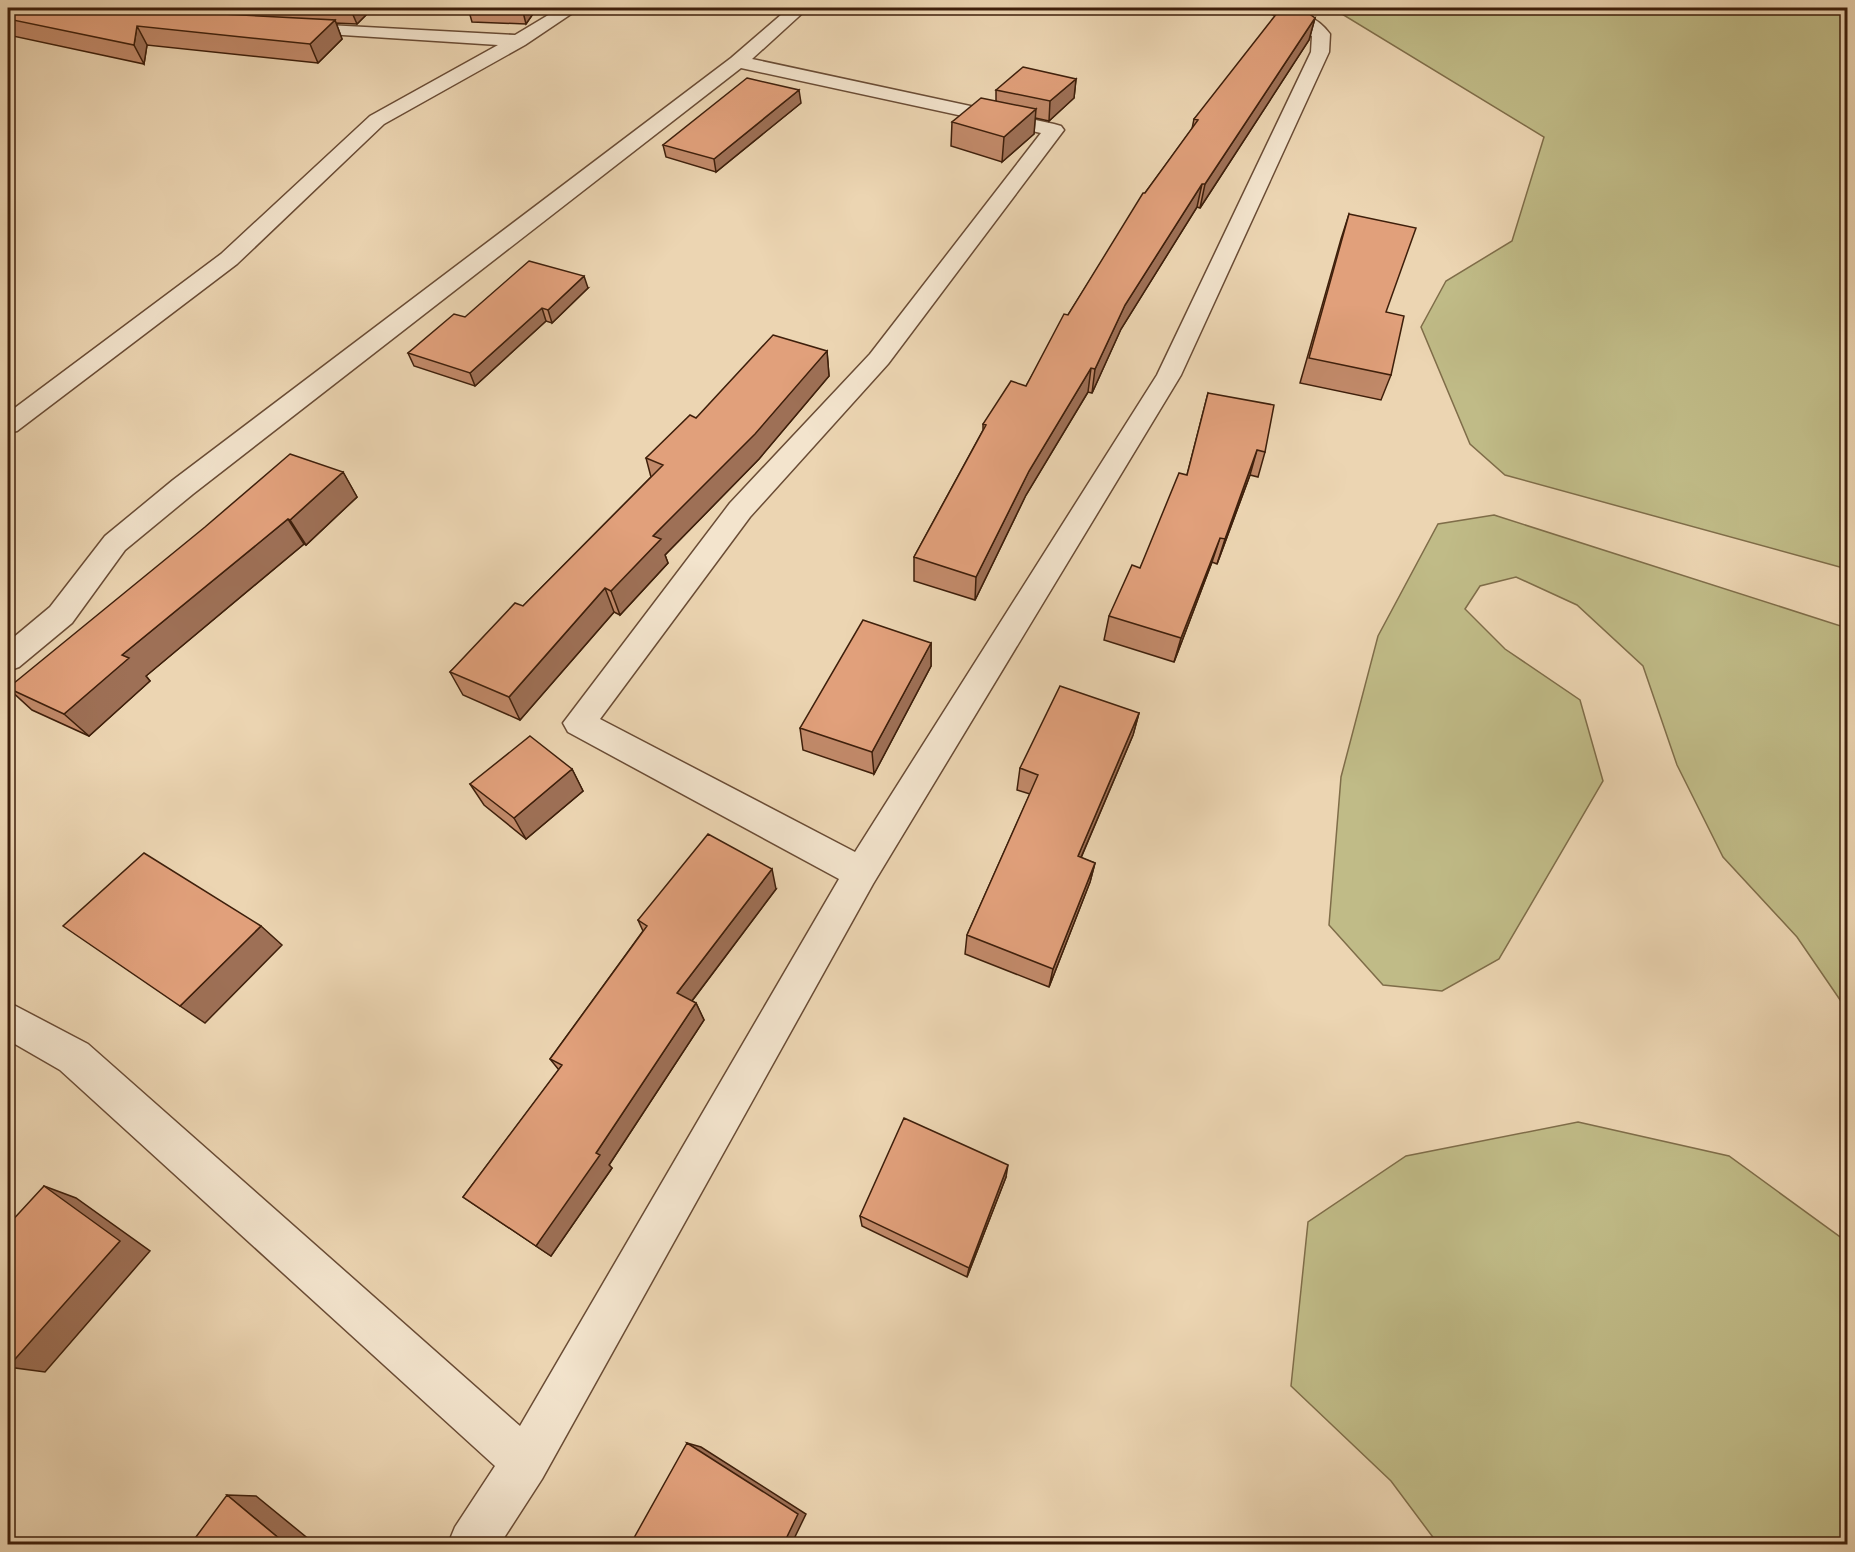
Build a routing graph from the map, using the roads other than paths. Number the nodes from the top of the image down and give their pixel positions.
1 (571, 8) edge
2 (799, 8) edge
3 (1274, 8) edge
4 (271, 26) edge
5 (519, 41) junction
6 (738, 62) junction
7 (8, 425) edge
8 (8, 659) edge
9 (861, 873) junction
10 (8, 1020) edge
11 (525, 1462) junction
12 (472, 1545) edge

1 - 5 street
2 - 6 street
3 - 9 street
4 - 5 street
5 - 7 street
6 - 8 street
6 - 9 street
9 - 11 street
10 - 11 street
11 - 12 street

